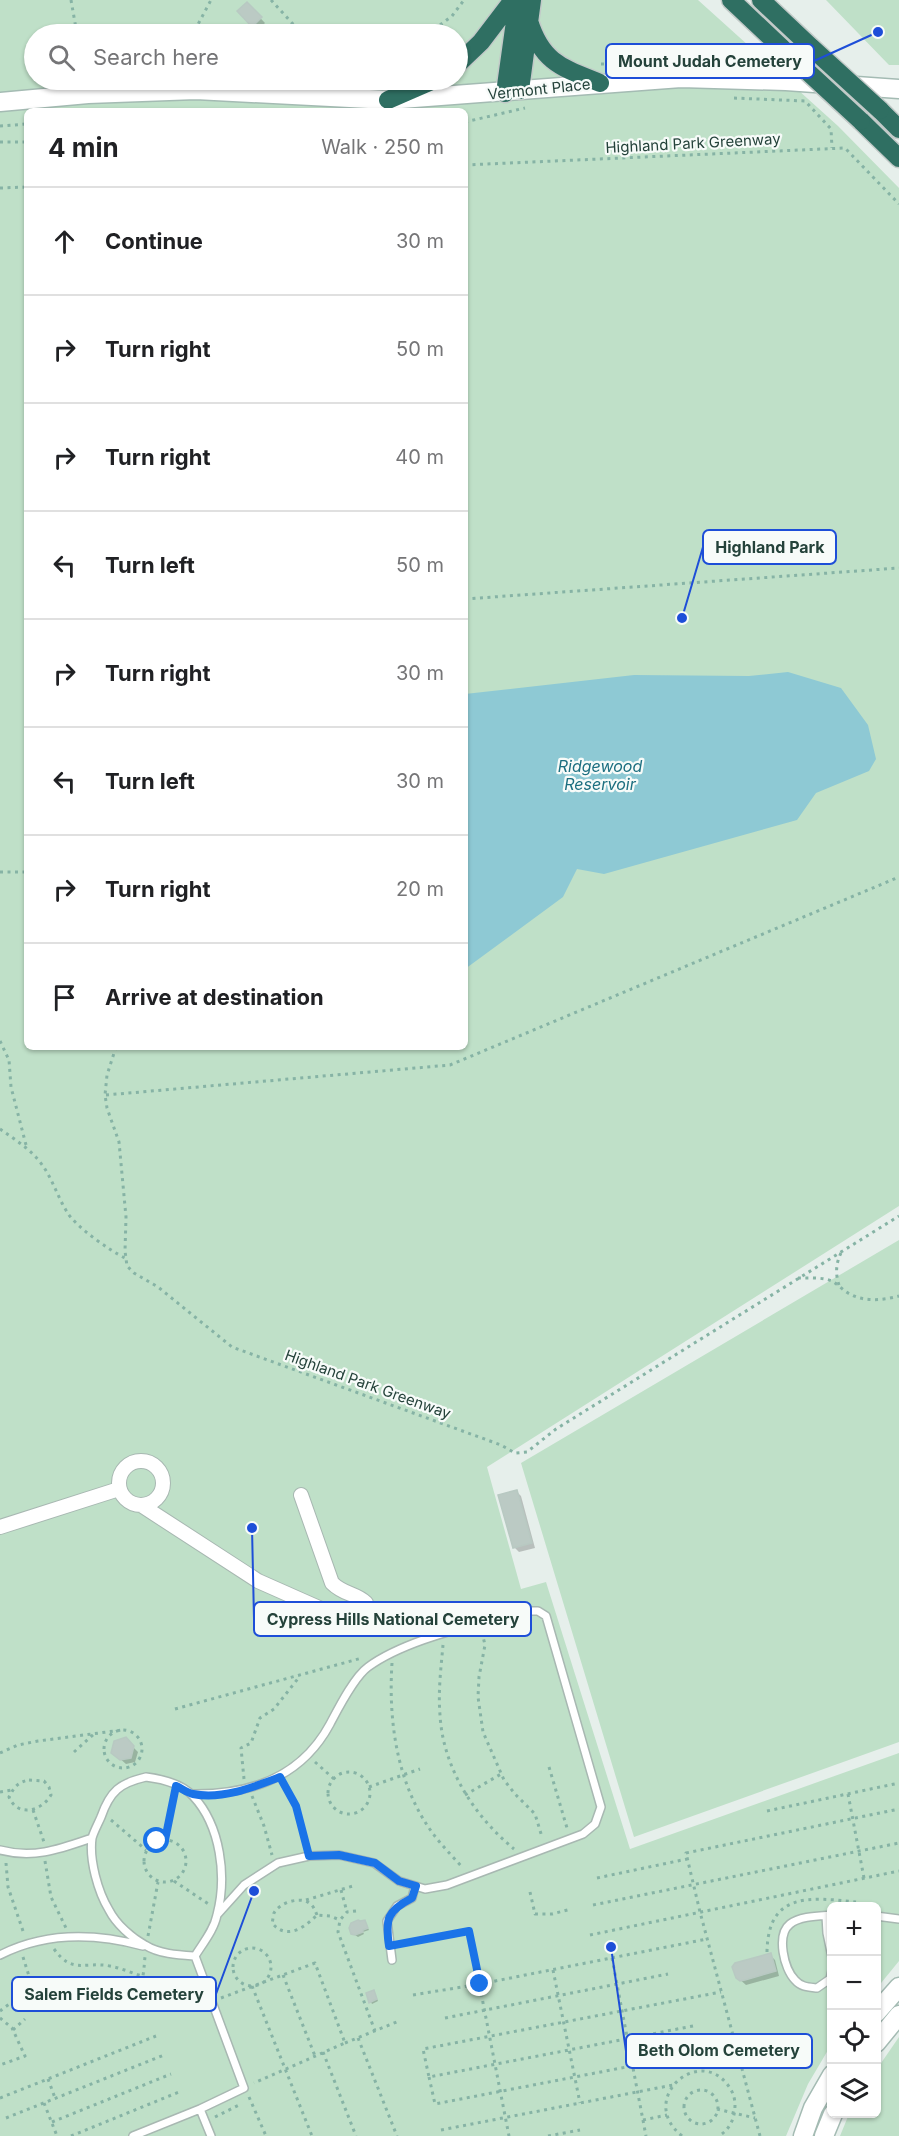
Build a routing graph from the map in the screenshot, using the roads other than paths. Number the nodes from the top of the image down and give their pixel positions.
1 (515, 0) edge
2 (532, 0) edge
3 (761, 0) edge
4 (732, 2) edge
5 (529, 21) junction
6 (468, 54) edge
7 (600, 83) junction
8 (899, 89) edge
9 (411, 90) edge
10 (512, 92) junction
11 (388, 100) junction
12 (0, 102) edge
13 (880, 110) junction
14 (899, 120) edge
15 (899, 129) edge
16 (899, 158) edge
17 (119, 1490) junction
18 (301, 1495) dead end
19 (141, 1505) junction
20 (0, 1527) edge
21 (192, 1794) junction
22 (92, 1838) junction
23 (0, 1850) edge
24 (416, 1886) junction
25 (217, 1913) junction
26 (827, 1916) edge
27 (881, 1917) edge
28 (899, 1919) edge
29 (146, 1946) junction
30 (0, 1955) edge
31 (195, 1956) junction
32 (392, 1960) dead end
33 (827, 1981) edge
34 (899, 1987) edge
35 (879, 2010) edge
36 (899, 2015) edge
37 (881, 2037) edge
38 (827, 2082) edge
39 (200, 2109) junction
40 (831, 2118) edge
41 (133, 2136) edge
42 (211, 2136) edge
43 (803, 2136) edge
44 (824, 2136) edge

1 - 6 highway
1 - 10 highway
2 - 5 highway
3 - 13 highway, bridge
4 - 16 highway, bridge
5 - 7 highway
5 - 10 highway
7 - 8 street, Vermont Place
7 - 10 street, Vermont Place
9 - 11 highway
10 - 11 street, Vermont Place
11 - 12 street, Vermont Place
13 - 14 highway
13 - 15 highway
17 - 19 street
17 - 19 street
17 - 20 street
18 - 19 street
21 - 22 lane
21 - 24 lane
21 - 25 lane
22 - 23 lane
22 - 29 lane
24 - 25 lane
24 - 32 lane
25 - 31 lane
26 - 33 lane
27 - 28 lane
29 - 30 lane
29 - 31 lane
31 - 39 lane
34 - 35 street
36 - 37 street
38 - 43 street
39 - 41 lane
39 - 42 lane
40 - 44 street

